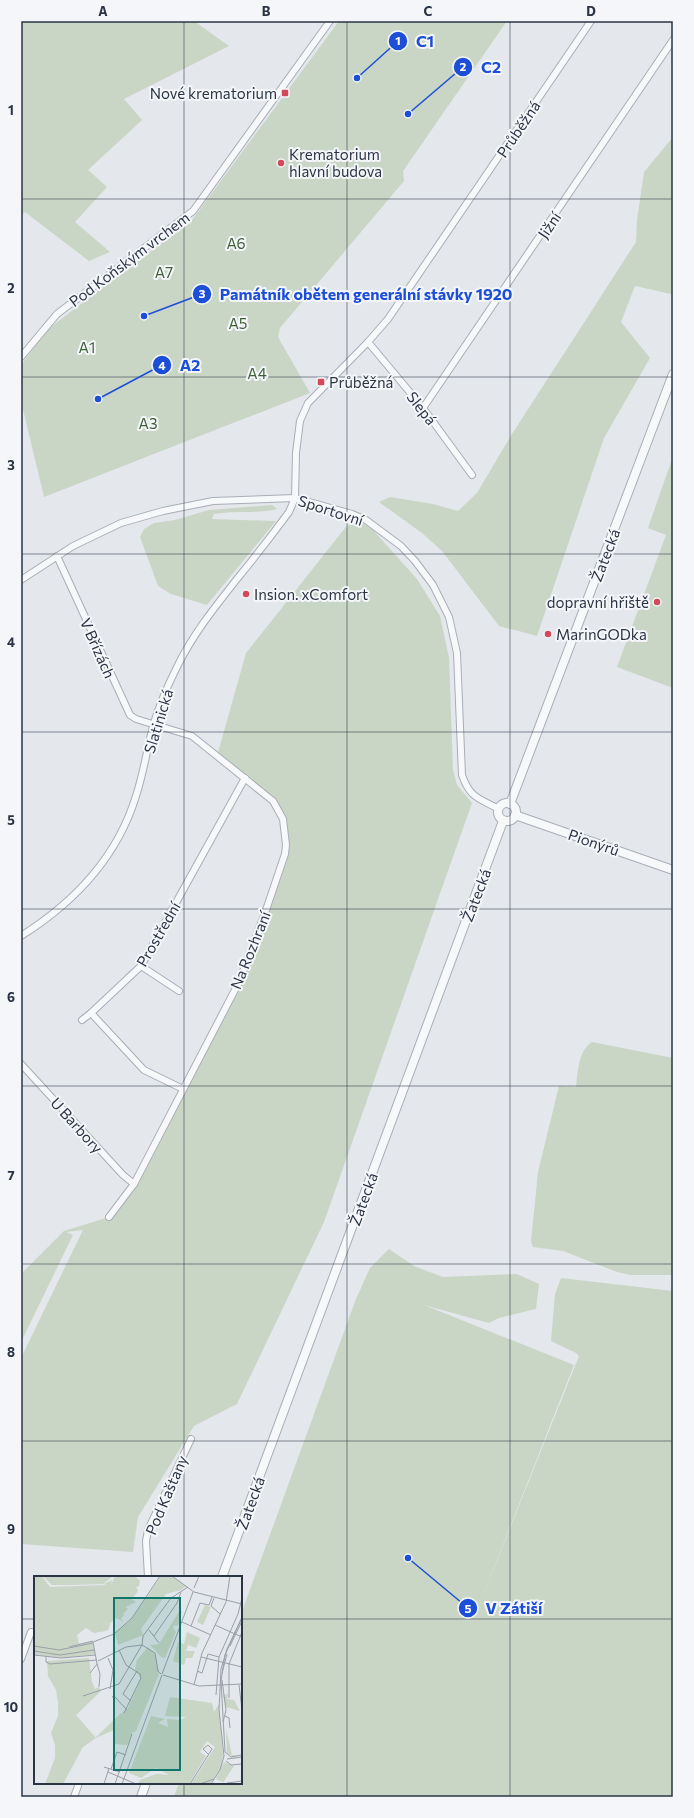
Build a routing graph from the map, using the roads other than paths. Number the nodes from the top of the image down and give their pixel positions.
1 (330, 21) edge
2 (591, 21) edge
3 (673, 40) edge
4 (368, 342) junction
5 (21, 356) edge
6 (673, 374) edge
7 (423, 408) junction
8 (472, 475) dead end
9 (295, 498) junction
10 (57, 556) junction
11 (21, 580) edge
12 (154, 724) junction
13 (245, 778) junction
14 (510, 804) junction
15 (499, 808) junction
16 (515, 815) junction
17 (503, 821) junction
18 (673, 870) edge
19 (21, 936) edge
20 (141, 966) junction
21 (179, 991) dead end
22 (90, 1013) junction
23 (82, 1020) dead end
24 (21, 1064) edge
25 (183, 1089) junction
26 (134, 1184) junction
27 (109, 1217) dead end
28 (191, 1439) dead end
29 (148, 1576) edge
30 (222, 1576) edge
31 (34, 1633) edge
32 (21, 1658) edge
33 (79, 1784) edge
34 (146, 1784) edge
35 (74, 1797) edge
36 (141, 1797) edge

1 - 5 street, Pod Koňským vrchem
2 - 4 street, Průběžná
3 - 7 street, Jižní
4 - 7 street, Slepá
4 - 9 street, Průběžná
6 - 14 street, Žatecká
7 - 8 street, Slepá
9 - 10 street, Sportovní
9 - 12 street, Slatinická
9 - 15 street, Sportovní
10 - 11 street, Sportovní
10 - 12 street, V Břízách
12 - 13 street, Na Rozhraní
12 - 19 street, Slatinická
13 - 20 street, Prostřední
13 - 25 street, Na Rozhraní
14 - 15 street
14 - 16 street
15 - 17 street
16 - 17 street
16 - 18 street, Pionýrů
17 - 30 street, Žatecká
20 - 21 street
20 - 22 street, Prostřední
22 - 23 street, Prostřední
22 - 25 street
24 - 26 street, U Barbory
25 - 26 street, Na Rozhraní
26 - 27 street, Na Rozhraní
28 - 29 street, Pod Kaštany
31 - 32 street
33 - 35 street
34 - 36 street

